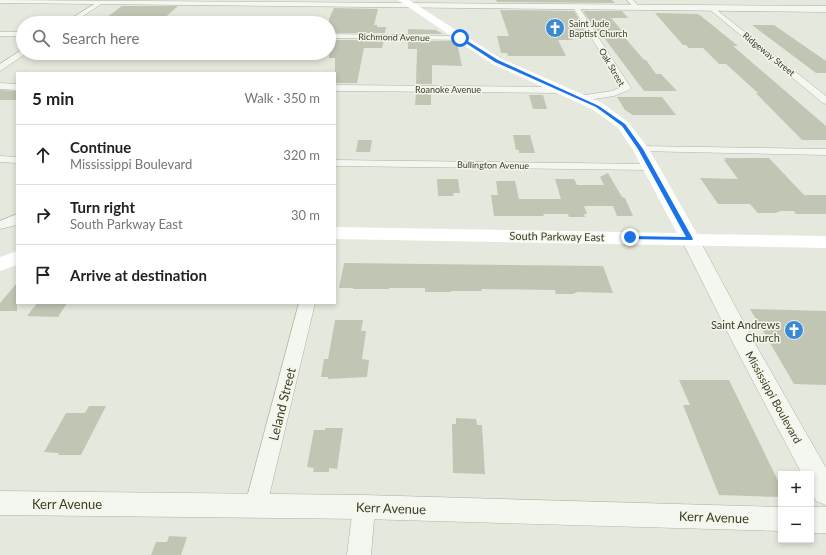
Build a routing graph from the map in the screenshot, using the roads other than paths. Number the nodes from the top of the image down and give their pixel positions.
1 (630, 0) edge
2 (0, 1) edge
3 (55, 1) edge
4 (224, 1) edge
5 (101, 2) junction
6 (327, 2) edge
7 (407, 2) edge
8 (474, 3) edge
9 (576, 7) junction
10 (636, 7) junction
11 (712, 8) junction
12 (826, 9) edge
13 (79, 16) edge
14 (0, 34) edge
15 (16, 34) edge
16 (336, 36) edge
17 (460, 38) junction
18 (16, 58) edge
19 (0, 68) edge
20 (0, 86) edge
21 (16, 86) edge
22 (336, 88) edge
23 (561, 90) junction
24 (581, 98) junction
25 (826, 101) edge
26 (641, 149) junction
27 (826, 152) edge
28 (0, 159) edge
29 (16, 160) edge
30 (336, 163) edge
31 (650, 167) junction
32 (336, 233) edge
33 (690, 239) junction
34 (826, 242) edge
35 (16, 258) edge
36 (0, 265) edge
37 (307, 304) edge
38 (826, 493) edge
39 (0, 503) edge
40 (256, 505) junction
41 (364, 507) junction
42 (778, 519) edge
43 (814, 520) edge
44 (826, 520) edge
45 (358, 555) edge

1 - 10 street
2 - 3 street
3 - 5 street
4 - 5 street
4 - 6 street
5 - 13 street
6 - 7 street
7 - 8 street
7 - 17 main road, Mississippi Boulevard
8 - 9 street
9 - 10 street
9 - 24 street, Oak Street
10 - 11 street
11 - 12 street
11 - 25 street, Ridgeway Street
14 - 15 street
16 - 17 street, Richmond Avenue
17 - 23 main road, Mississippi Boulevard
18 - 19 street
20 - 21 street
22 - 23 street, Roanoke Avenue
23 - 24 main road, Mississippi Boulevard
24 - 26 main road, Mississippi Boulevard
26 - 27 street
26 - 31 main road, Mississippi Boulevard
28 - 29 street
30 - 31 street, Bullington Avenue
31 - 33 main road, Mississippi Boulevard
32 - 33 main road, South Parkway East
33 - 34 main road, South Parkway East
33 - 38 street, Mississippi Boulevard
35 - 36 main road
37 - 40 street, Leland Street
39 - 40 street, Kerr Avenue
40 - 41 street, Kerr Avenue
41 - 42 street, Kerr Avenue
41 - 45 street
43 - 44 street

